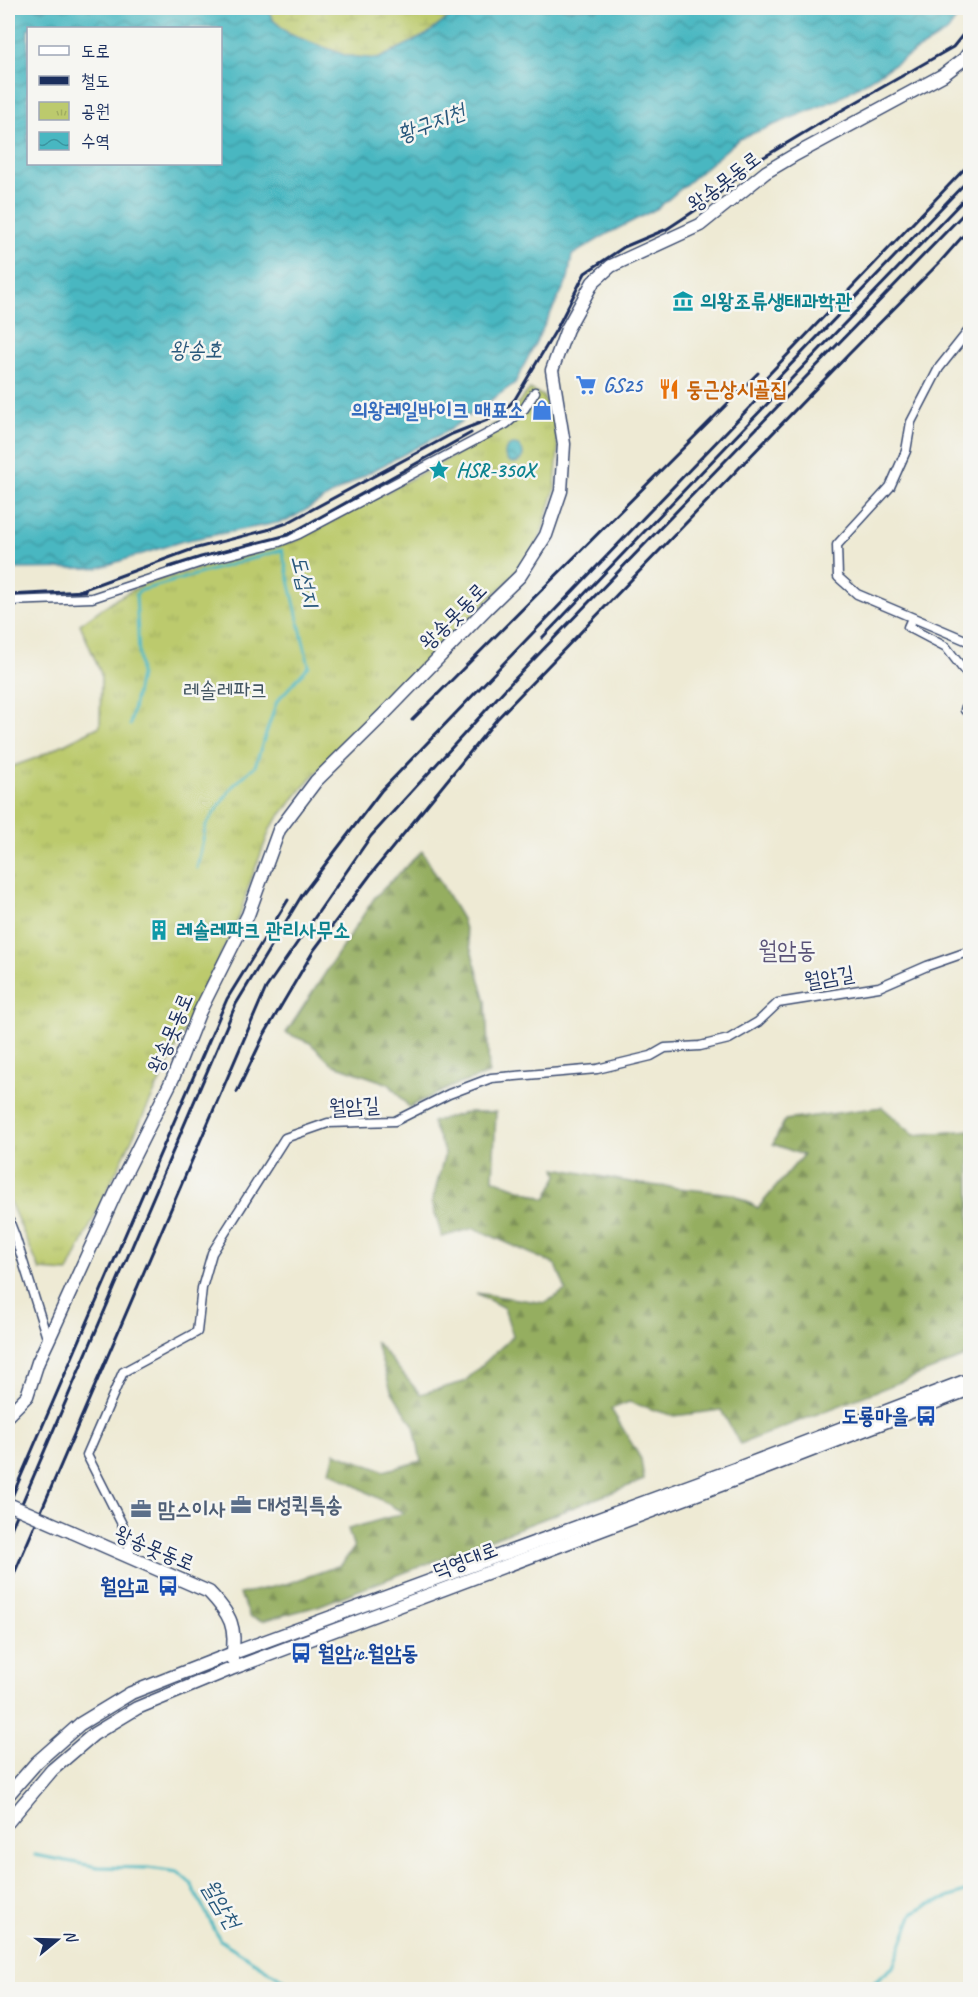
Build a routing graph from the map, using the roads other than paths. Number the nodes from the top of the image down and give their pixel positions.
1 (970, 51) edge
2 (970, 329) edge
3 (535, 392) dead end
4 (8, 601) edge
5 (910, 622) junction
6 (970, 642) edge
7 (970, 678) edge
8 (970, 693) edge
9 (970, 712) edge
10 (970, 951) edge
11 (8, 1218) edge
12 (48, 1341) junction
13 (970, 1379) edge
14 (970, 1389) edge
15 (8, 1415) edge
16 (8, 1504) edge
17 (131, 1559) junction
18 (233, 1653) junction
19 (231, 1669) junction
20 (8, 1795) edge
21 (8, 1822) edge

1 - 12 street, 왕송못동로
2 - 5 street
3 - 4 street
5 - 6 street
5 - 7 street
8 - 9 street
10 - 17 street, 월암길
11 - 12 street
12 - 15 street, 왕송못동로
13 - 18 street, 덕영대로
14 - 19 street, 덕영대로
16 - 17 street, 왕송못동로, bridge
17 - 18 street, 왕송못동로
18 - 19 street, 왕송못동로
18 - 20 street, 덕영대로
19 - 21 street, 덕영대로

